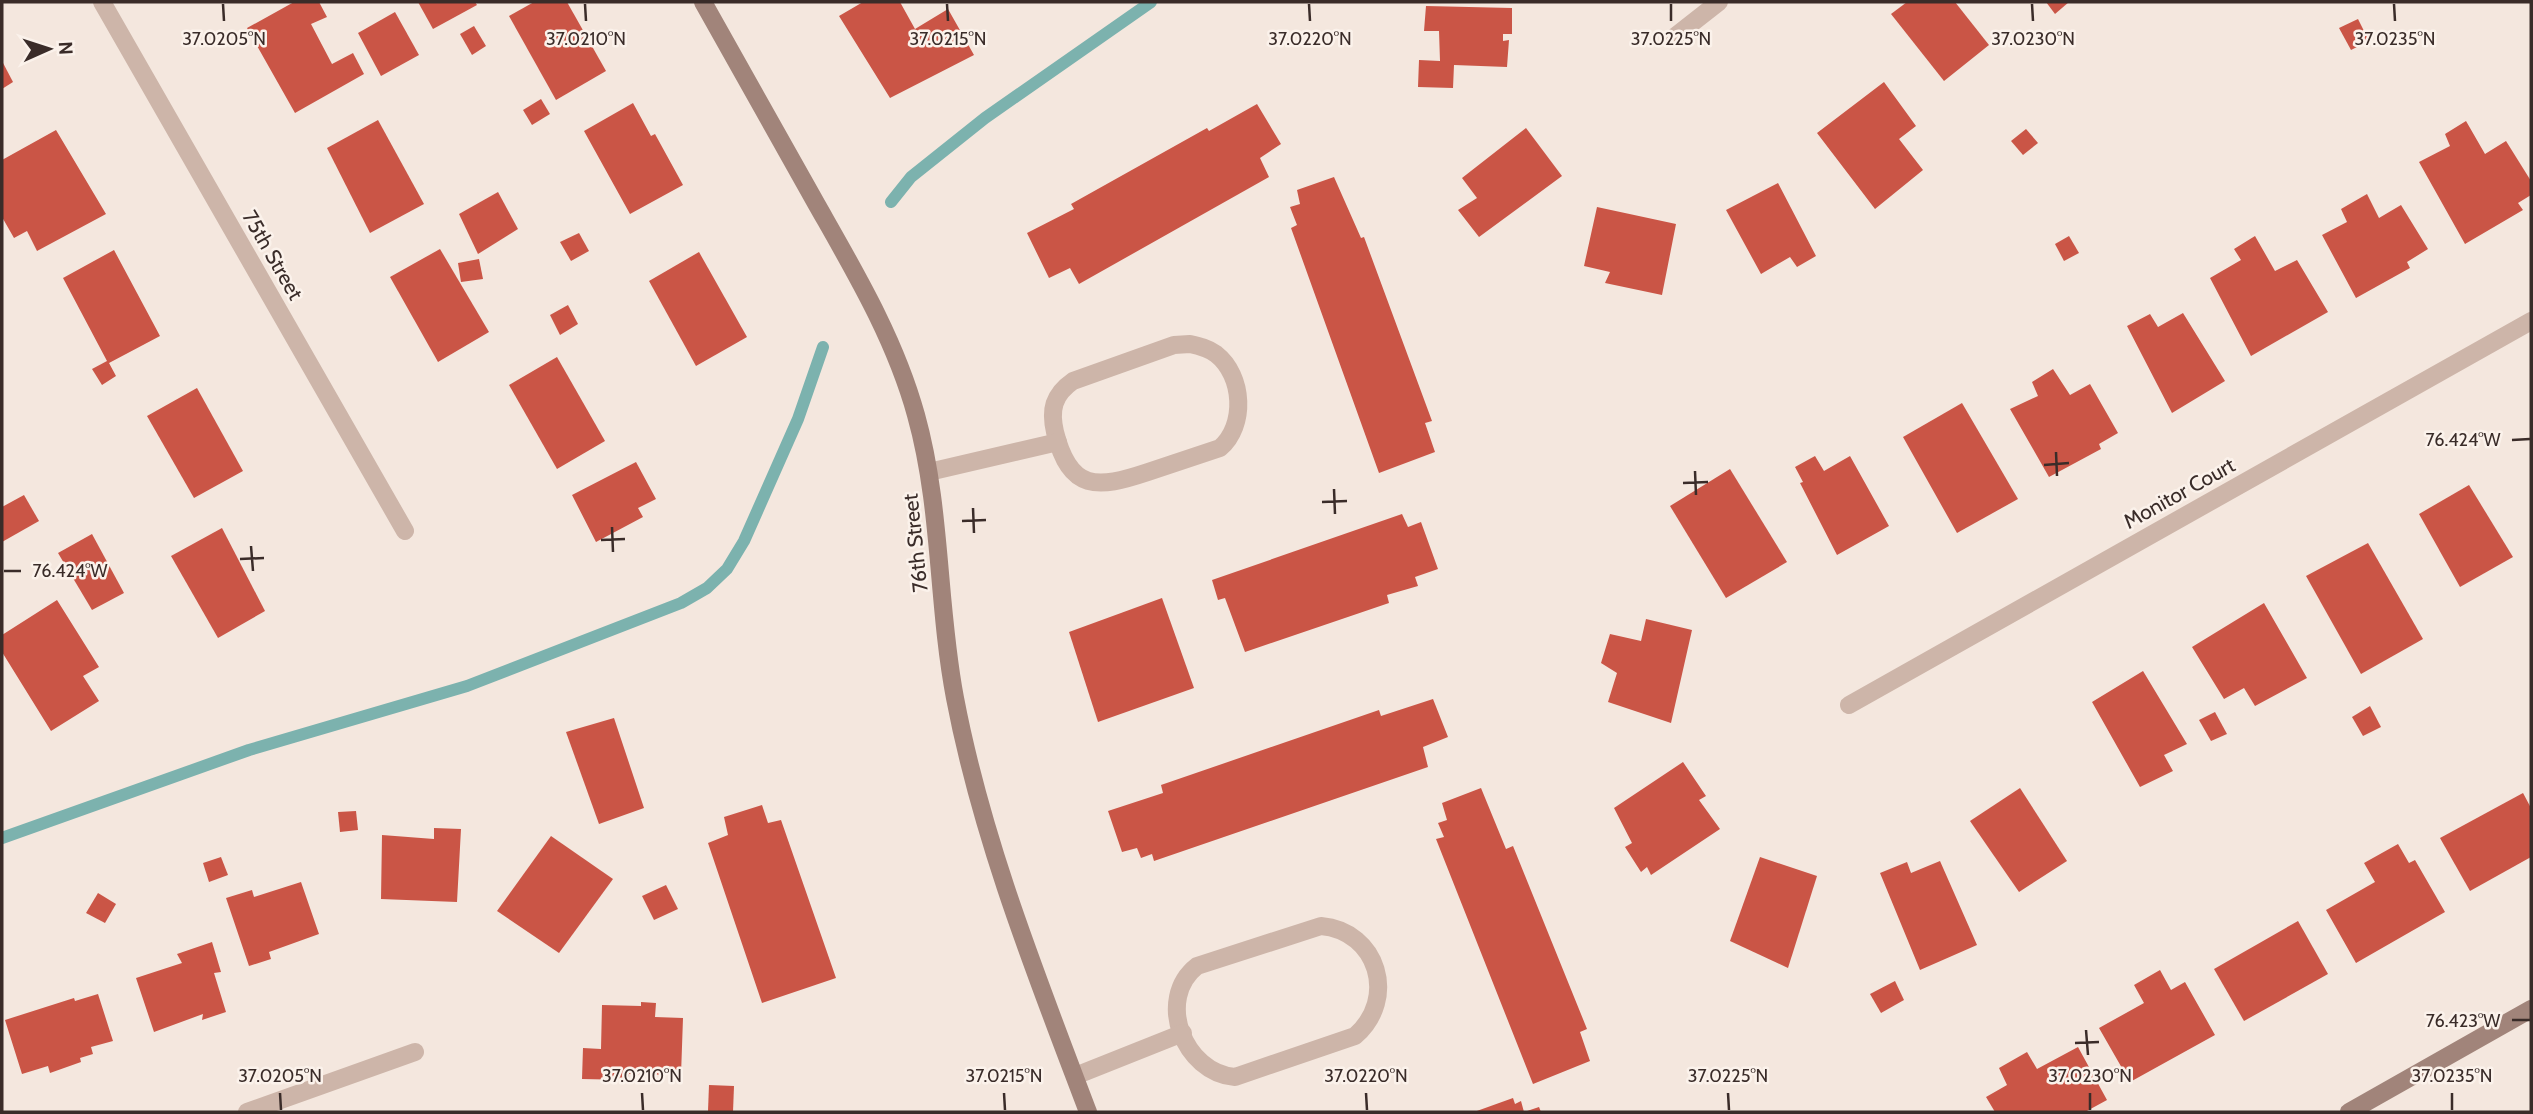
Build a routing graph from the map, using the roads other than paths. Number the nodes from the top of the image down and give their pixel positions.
1 (102, 2) edge
2 (703, 2) edge
3 (1720, 2) edge
4 (1673, 38) dead end
5 (2531, 321) edge
6 (1058, 443) junction
7 (929, 472) junction
8 (405, 531) dead end
9 (1849, 705) dead end
10 (2531, 1009) edge
11 (1183, 1033) junction
12 (415, 1052) dead end
13 (1074, 1076) junction
14 (247, 1112) edge
15 (1088, 1112) edge
16 (2349, 1112) edge

1 - 8 street, 75th Street
2 - 7 street, 76th Street
3 - 4 street
5 - 9 street, Monitor Court
6 - 6 street
6 - 7 street
7 - 13 street, 76th Street
10 - 16 street
11 - 11 street
11 - 13 street
12 - 14 street
13 - 15 street, 76th Street

